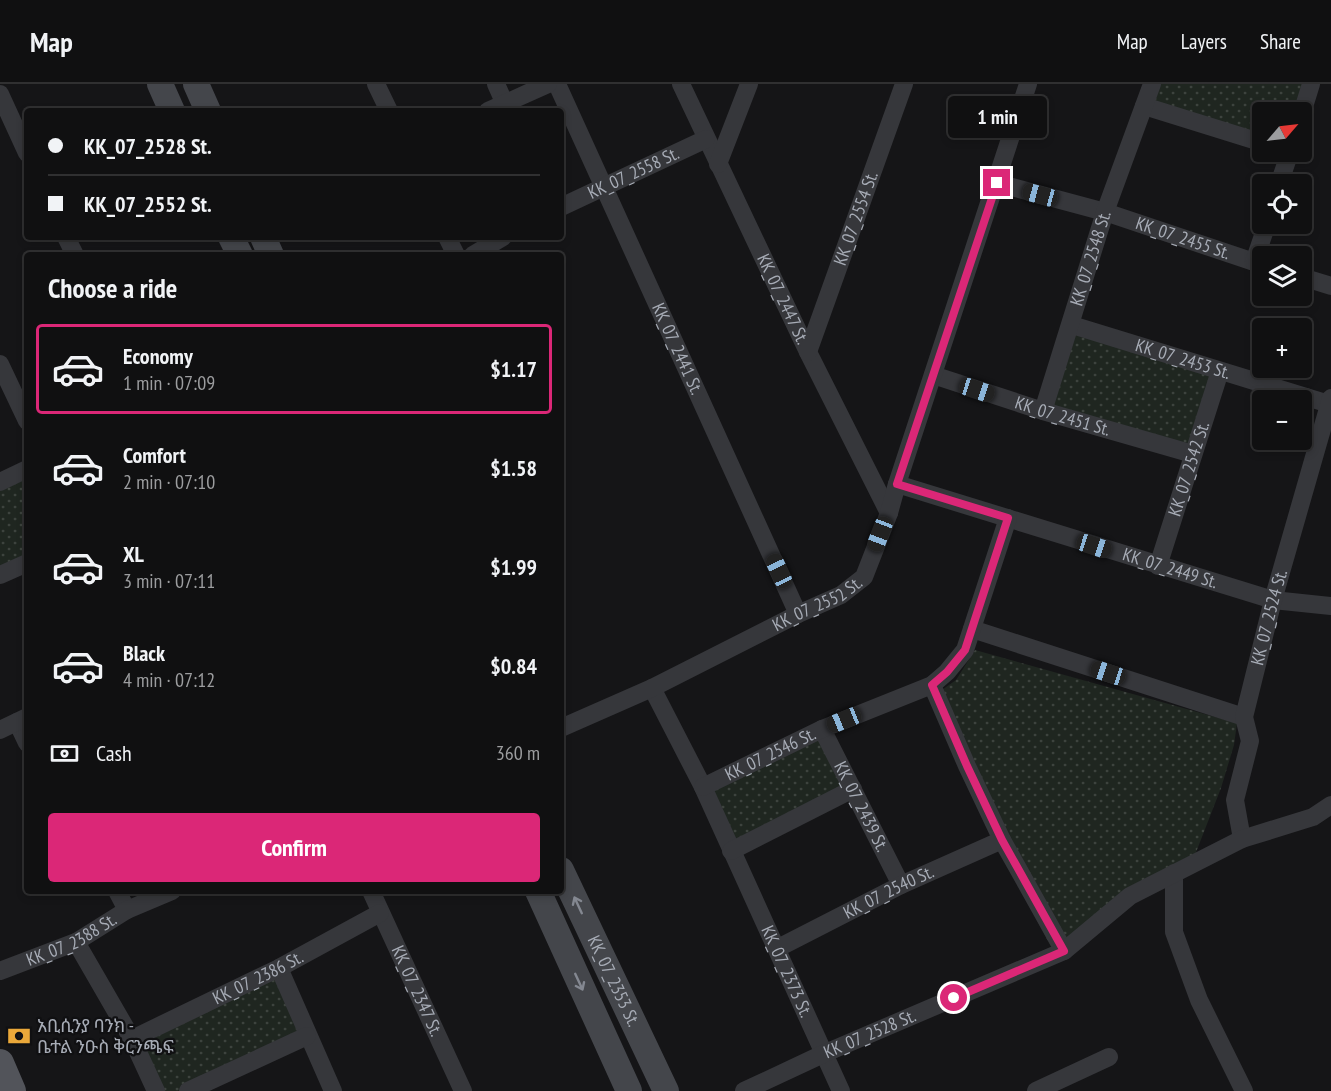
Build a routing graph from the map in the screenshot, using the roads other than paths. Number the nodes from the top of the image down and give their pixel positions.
1 (160, 84) edge
2 (196, 84) edge
3 (376, 84) edge
4 (496, 84) edge
5 (548, 84) edge
6 (556, 84) edge
7 (681, 84) edge
8 (749, 84) edge
9 (904, 84) edge
10 (1028, 84) edge
11 (1152, 84) edge
12 (1311, 84) edge
13 (0, 94) edge
14 (1305, 102) edge
15 (506, 104) junction
16 (1144, 106) junction
17 (171, 108) edge
18 (207, 108) edge
19 (388, 108) edge
20 (496, 108) edge
21 (4, 117) edge
22 (706, 140) junction
23 (1252, 140) edge
24 (24, 148) edge
25 (717, 164) junction
26 (997, 183) junction
27 (603, 186) junction
28 (564, 206) edge
29 (1105, 212) junction
30 (498, 240) edge
31 (479, 252) edge
32 (1252, 262) edge
33 (1312, 280) edge
34 (1331, 286) edge
35 (1072, 324) junction
36 (808, 352) junction
37 (0, 364) edge
38 (1220, 371) junction
39 (933, 375) junction
40 (1330, 401) edge
41 (1043, 411) junction
42 (24, 415) edge
43 (1193, 454) junction
44 (24, 470) edge
45 (0, 482) edge
46 (897, 484) junction
47 (889, 513) junction
48 (1008, 518) junction
49 (24, 564) edge
50 (1158, 566) junction
51 (0, 576) edge
52 (1273, 600) junction
53 (1331, 606) edge
54 (798, 614) junction
55 (972, 629) junction
56 (932, 685) junction
57 (651, 688) junction
58 (1244, 717) junction
59 (22, 720) edge
60 (564, 727) edge
61 (822, 729) junction
62 (0, 730) edge
63 (703, 787) junction
64 (853, 789) junction
65 (1331, 805) edge
66 (1242, 839) junction
67 (1002, 840) junction
68 (730, 850) junction
69 (1174, 873) junction
70 (564, 876) edge
71 (901, 885) junction
72 (119, 894) edge
73 (165, 894) edge
74 (371, 894) edge
75 (539, 894) edge
76 (127, 910) junction
77 (380, 913) junction
78 (76, 942) junction
79 (778, 948) junction
80 (1064, 951) junction
81 (279, 968) junction
82 (0, 971) edge
83 (307, 1036) junction
84 (132, 1039) junction
85 (823, 1054) junction
86 (1109, 1057) dead end
87 (156, 1091) edge
88 (188, 1091) edge
89 (333, 1091) edge
90 (463, 1091) edge
91 (629, 1091) edge
92 (666, 1091) edge
93 (744, 1091) edge
94 (841, 1091) edge
95 (1036, 1091) edge
96 (1244, 1091) edge

1 - 17 street
2 - 18 street
3 - 19 street
4 - 15 street
5 - 15 street
6 - 27 street, KK_07_2441 St.
7 - 22 street, KK_07_2447 St.
8 - 25 street
9 - 36 street, KK_07_2554 St.
10 - 26 street, KK_07_2552 St.
11 - 16 street, KK_07_2548 St.
12 - 14 street
13 - 21 street
15 - 20 street
16 - 23 street
16 - 29 street, KK_07_2548 St.
21 - 24 street
22 - 25 street, KK_07_2447 St.
22 - 27 street, KK_07_2558 St.
25 - 36 street, KK_07_2447 St.
26 - 29 street, KK_07_2455 St.
26 - 39 street, KK_07_2552 St.
27 - 28 street, KK_07_2558 St.
27 - 54 street, KK_07_2441 St.
29 - 32 street, KK_07_2455 St.
29 - 35 street, KK_07_2548 St.
30 - 31 street
33 - 34 street
35 - 38 street, KK_07_2453 St.
35 - 41 street, KK_07_2548 St.
36 - 47 street, KK_07_2447 St.
37 - 42 street
38 - 40 street, KK_07_2453 St.
38 - 43 street, KK_07_2542 St.
39 - 41 street, KK_07_2451 St.
39 - 46 street, KK_07_2552 St.
40 - 52 street, KK_07_2524 St.
41 - 43 street, KK_07_2451 St.
43 - 50 street, KK_07_2542 St.
44 - 45 street
46 - 47 street, KK_07_2552 St.
46 - 48 street, KK_07_2449 St.
47 - 54 street, KK_07_2552 St.
48 - 50 street, KK_07_2449 St.
48 - 55 street, KK_07_2546 St.
49 - 51 street
50 - 52 street, KK_07_2449 St.
52 - 53 street, KK_07_2449 St.
52 - 58 street, KK_07_2524 St.
54 - 57 street, KK_07_2552 St.
55 - 56 street, KK_07_2546 St.
55 - 58 street
56 - 61 street, KK_07_2546 St.
56 - 67 street
57 - 60 street, KK_07_2552 St.
57 - 63 street, KK_07_2373 St.
58 - 66 street, KK_07_2524 St.
59 - 62 street
61 - 63 street, KK_07_2546 St.
61 - 64 street, KK_07_2439 St.
63 - 68 street, KK_07_2373 St.
64 - 68 street
64 - 71 street, KK_07_2439 St.
65 - 66 street, KK_07_2528 St.
66 - 69 street, KK_07_2528 St.
67 - 71 street, KK_07_2540 St.
67 - 80 street
68 - 79 street, KK_07_2373 St.
69 - 80 street, KK_07_2528 St.
69 - 96 street
92 -> 70 street, KK_07_2353 St.
71 - 79 street, KK_07_2540 St.
72 - 76 street
73 - 76 street, KK_07_2388 St.
74 - 77 street, KK_07_2347 St.
75 -> 91 street, KK_07_2353 St.
76 - 78 street, KK_07_2388 St.
77 - 81 street, KK_07_2386 St.
77 - 90 street, KK_07_2347 St.
78 - 82 street, KK_07_2388 St.
78 - 84 street
79 - 85 street, KK_07_2373 St.
80 - 85 street, KK_07_2528 St.
81 - 83 street
81 - 84 street, KK_07_2386 St.
83 - 88 street
83 - 89 street
84 - 87 street
85 - 93 street, KK_07_2528 St.
85 - 94 street, KK_07_2373 St.
86 - 95 street

